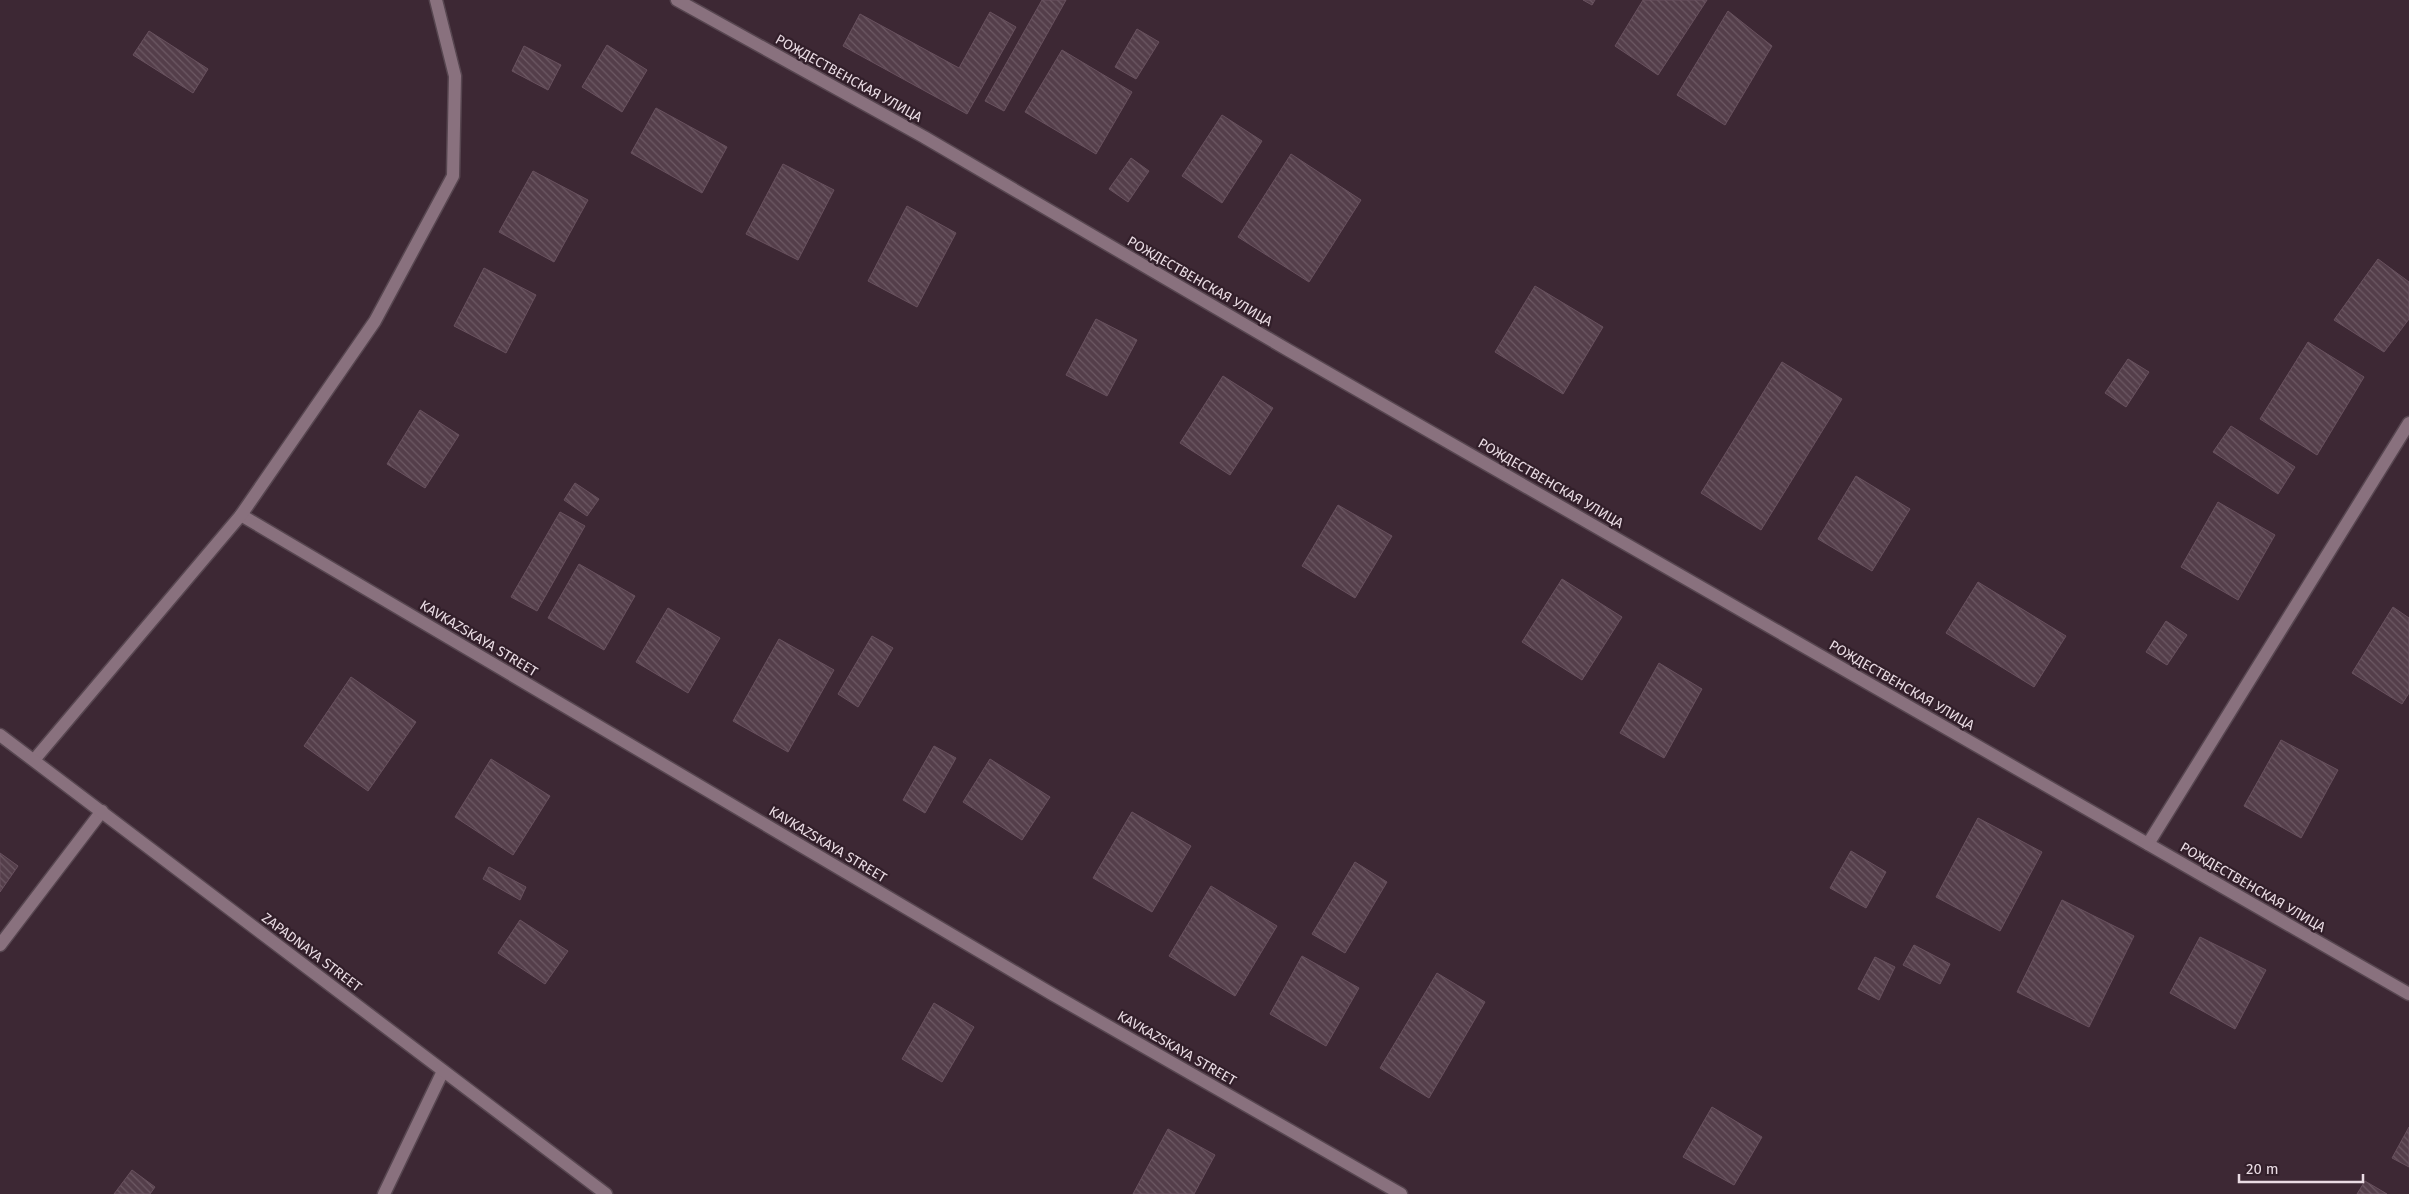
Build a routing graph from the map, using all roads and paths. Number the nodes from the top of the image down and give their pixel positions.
1 (436, 0) edge
2 (677, 0) edge
3 (2409, 423) edge
4 (241, 515) junction
5 (0, 735) edge
6 (34, 760) junction
7 (102, 811) junction
8 (2148, 844) junction
9 (0, 944) edge
10 (2409, 994) edge
11 (443, 1071) junction
12 (384, 1194) edge
13 (606, 1194) edge
14 (1402, 1194) edge

1 - 4 street
2 - 8 street, РОЖДЕСТВЕНСКАЯ УЛИЦА
3 - 8 street
4 - 6 street
4 - 14 street, KAVKAZSKAYA STREET
5 - 6 street, ZAPADNAYA STREET
6 - 7 street, ZAPADNAYA STREET
7 - 9 street
7 - 11 street, ZAPADNAYA STREET
8 - 10 street, РОЖДЕСТВЕНСКАЯ УЛИЦА
11 - 12 street
11 - 13 street, ZAPADNAYA STREET

